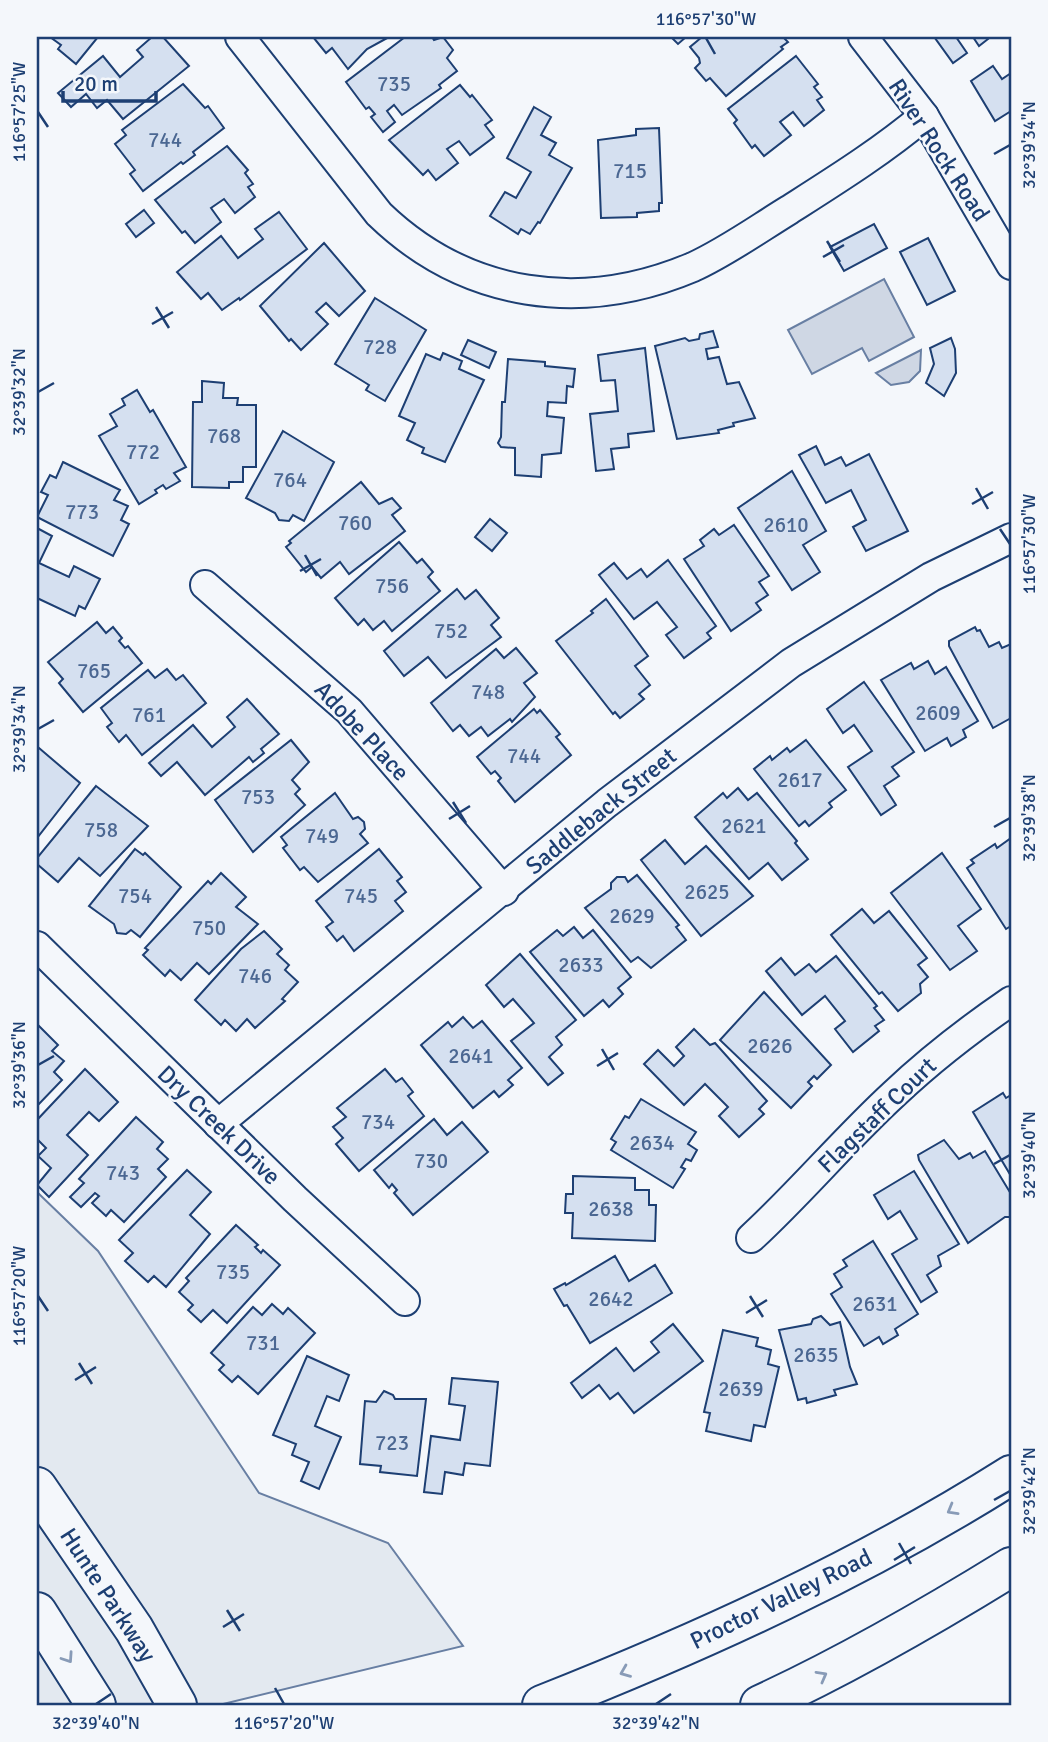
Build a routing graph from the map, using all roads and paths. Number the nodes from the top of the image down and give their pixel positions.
1 (240, 37) edge
2 (863, 37) edge
3 (923, 116) junction
4 (1011, 265) edge
5 (1011, 538) edge
6 (205, 585) dead end
7 (504, 891) junction
8 (37, 946) edge
9 (1011, 1001) edge
10 (218, 1124) junction
11 (751, 1238) dead end
12 (405, 1301) dead end
13 (1011, 1475) edge
14 (37, 1487) edge
15 (1011, 1567) edge
16 (37, 1612) edge
17 (96, 1705) edge
18 (177, 1705) edge
19 (542, 1705) edge
20 (760, 1705) edge

1 - 3 street
2 - 3 street, River Rock Road
3 - 4 street, River Rock Road
5 - 7 street, Saddleback Street
6 - 7 street, Adobe Place
7 - 10 street, Saddleback Street
8 - 10 street, Dry Creek Drive
9 - 11 street, Flagstaff Court
10 - 12 street, Dry Creek Drive
13 -> 19 main road, Proctor Valley Road
14 - 18 main road, Hunte Parkway
20 -> 15 main road
16 -> 17 main road

